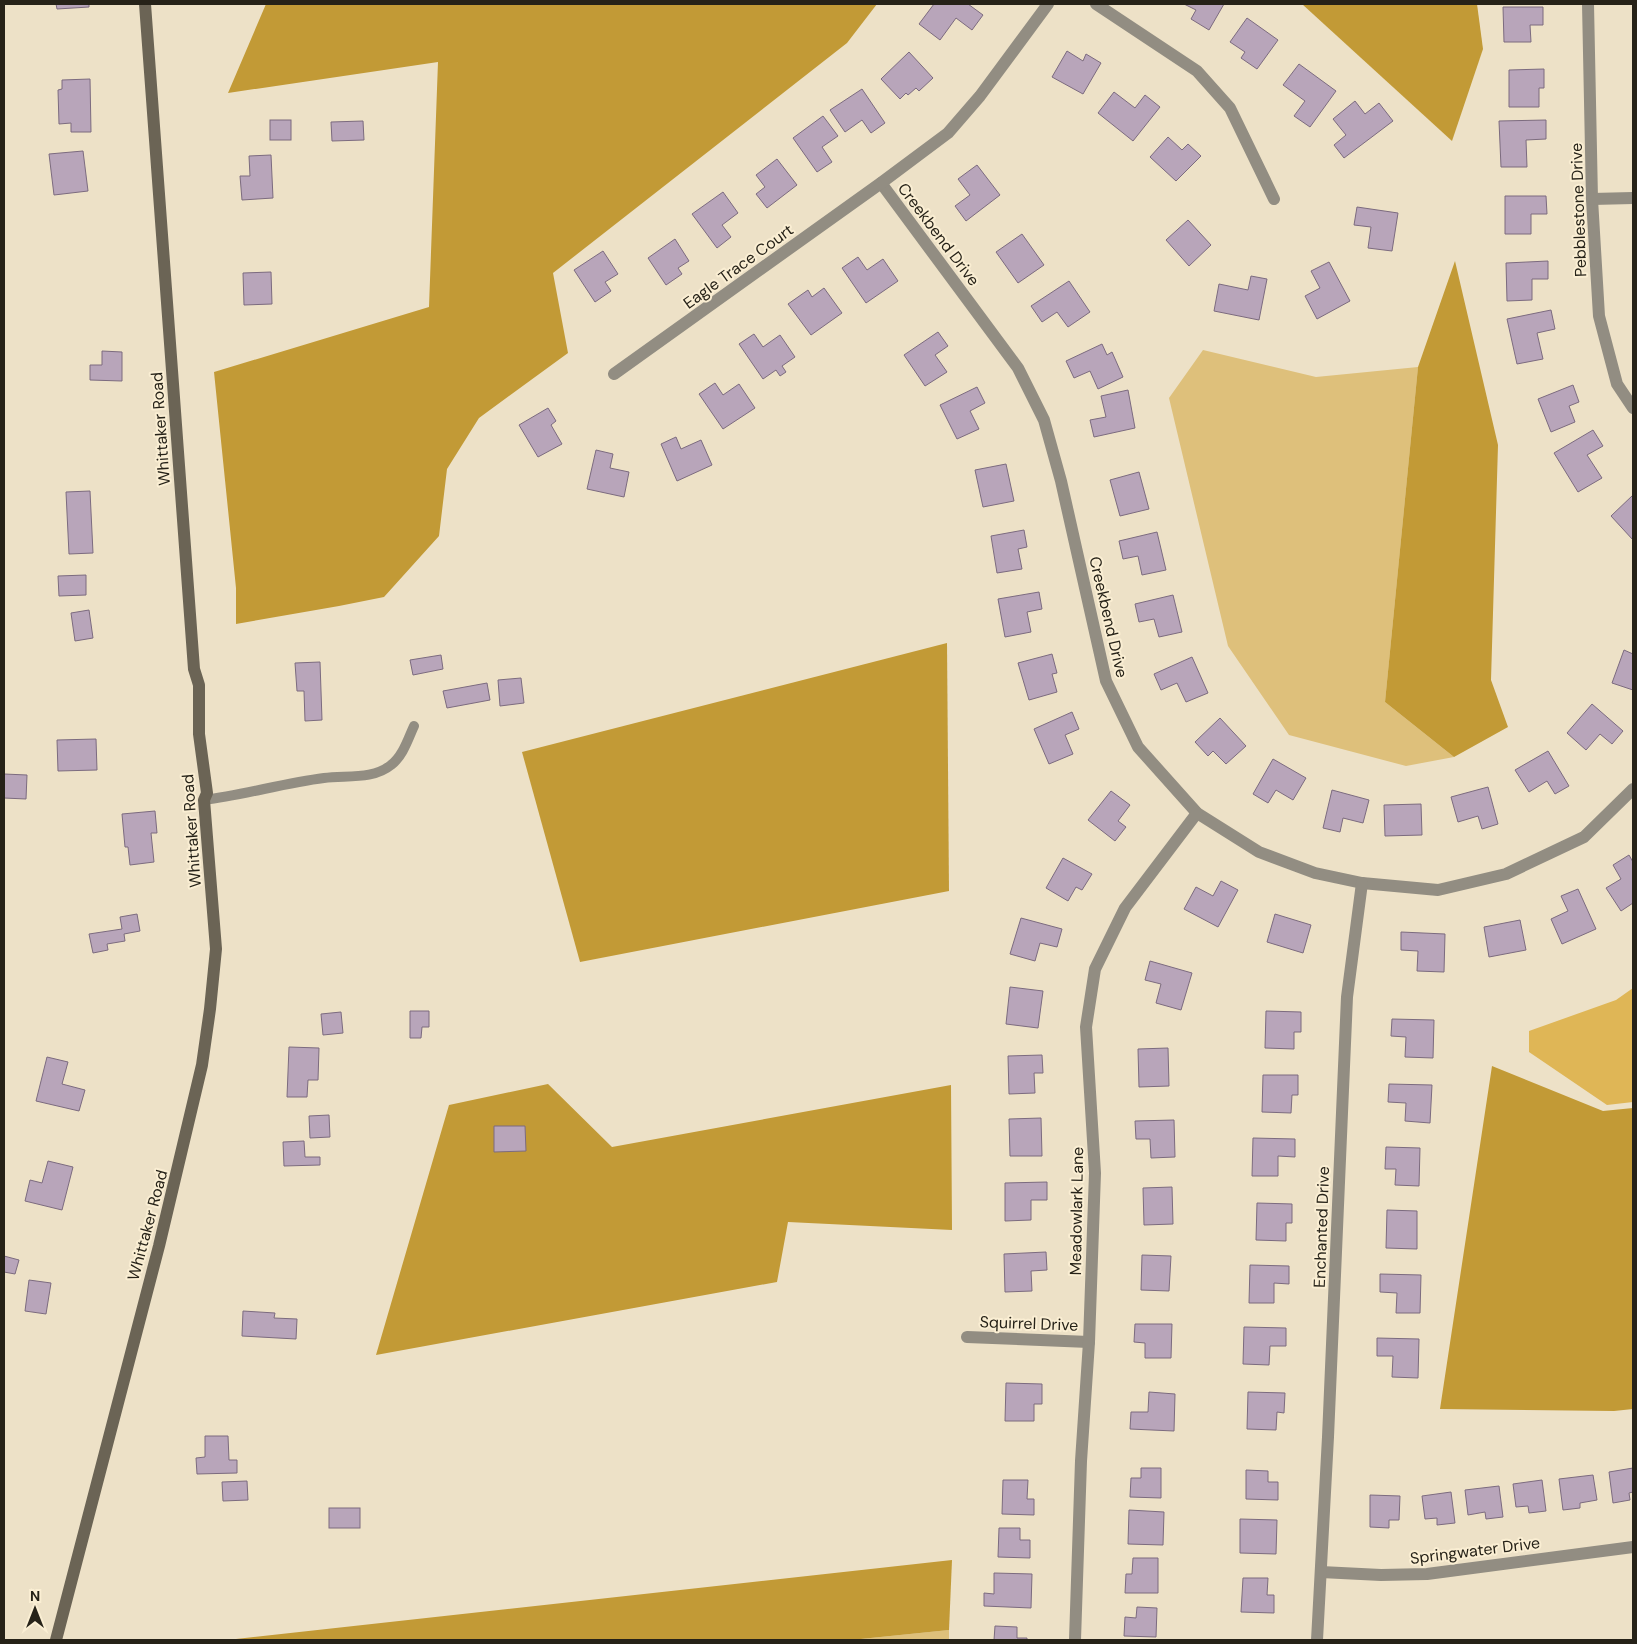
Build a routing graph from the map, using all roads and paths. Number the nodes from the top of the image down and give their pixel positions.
1 (145, 4) edge
2 (1048, 4) edge
3 (1096, 4) edge
4 (1588, 4) edge
5 (881, 183) junction
6 (1633, 198) edge
7 (1274, 199) dead end
8 (1592, 199) junction
9 (614, 374) dead end
10 (1633, 408) edge
11 (414, 726) dead end
12 (1633, 789) edge
13 (204, 800) junction
14 (1196, 813) junction
15 (1362, 883) junction
16 (967, 1337) dead end
17 (1089, 1342) junction
18 (1633, 1547) edge
19 (1321, 1572) junction
20 (56, 1640) edge
21 (1075, 1640) edge
22 (1317, 1640) edge

1 - 13 main road, Whittaker Road
2 - 5 street, Eagle Trace Court
3 - 7 street
4 - 8 street, Pebblestone Drive
5 - 9 street, Eagle Trace Court
5 - 14 street, Creekbend Drive
6 - 8 street
8 - 10 street, Pebblestone Drive
11 - 13 lane
12 - 15 street, Creekbend Drive
13 - 20 main road, Whittaker Road
14 - 15 street, Creekbend Drive
14 - 17 street, Meadowlark Lane
15 - 19 street, Enchanted Drive
16 - 17 street, Squirrel Drive
17 - 21 street, Meadowlark Lane
18 - 19 street, Springwater Drive
19 - 22 street, Enchanted Drive

